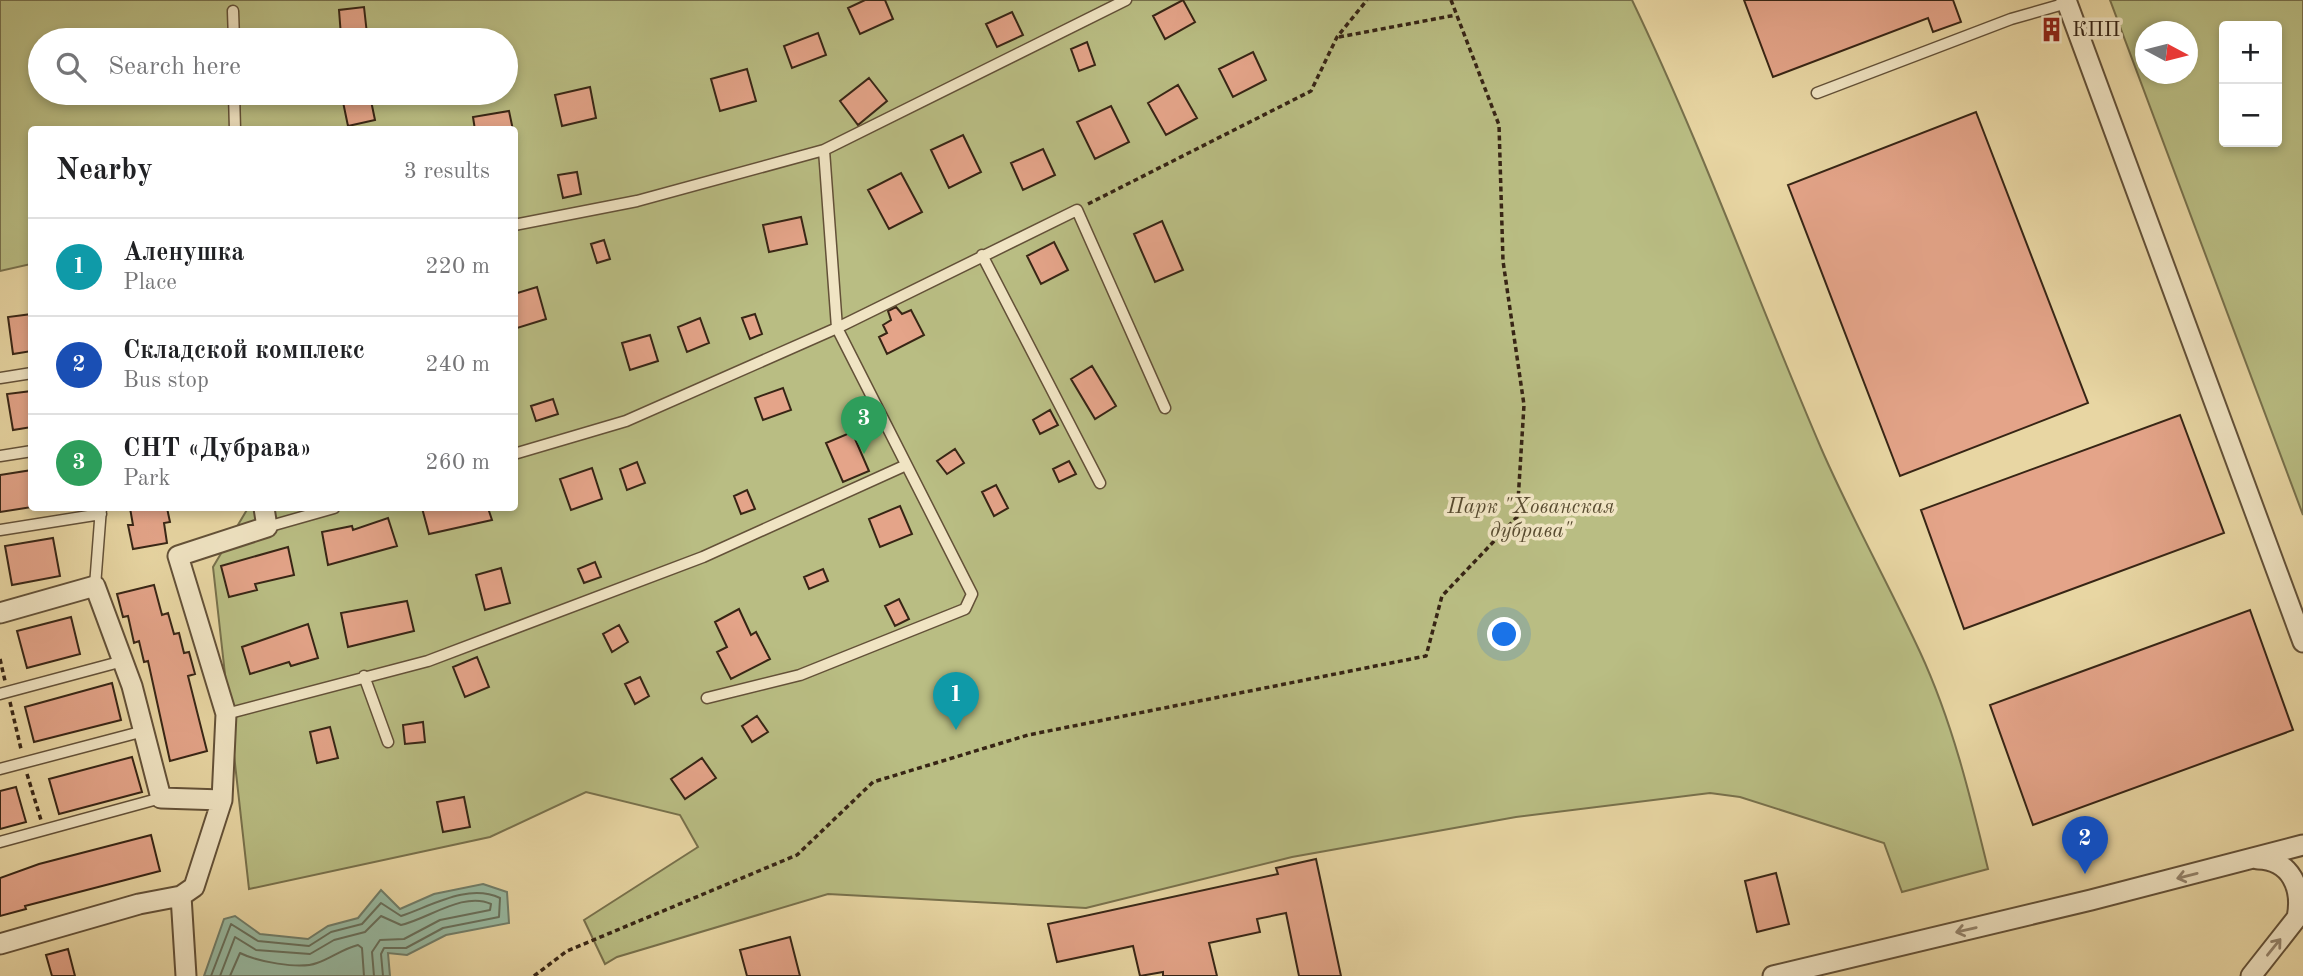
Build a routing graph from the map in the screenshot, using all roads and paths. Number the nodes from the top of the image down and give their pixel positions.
1 (1126, 0) edge
2 (1367, 0) edge
3 (1451, 0) edge
4 (2067, 1) edge
5 (233, 11) dead end
6 (1456, 15) junction
7 (234, 28) edge
8 (1337, 37) junction
9 (1817, 93) dead end
10 (234, 105) edge
11 (235, 126) edge
12 (824, 150) junction
13 (1077, 210) junction
14 (518, 224) edge
15 (982, 255) junction
16 (837, 328) junction
17 (28, 374) edge
18 (0, 378) edge
19 (1165, 408) dead end
20 (28, 452) edge
21 (518, 453) edge
22 (0, 456) edge
23 (904, 466) junction
24 (1100, 483) dead end
25 (101, 511) edge
26 (264, 511) edge
27 (323, 511) edge
28 (267, 527) junction
29 (0, 530) edge
30 (95, 586) junction
31 (3, 611) edge
32 (2303, 642) edge
33 (0, 659) edge
34 (123, 661) junction
35 (364, 676) junction
36 (4, 693) edge
37 (707, 698) dead end
38 (226, 714) junction
39 (144, 731) junction
40 (388, 742) dead end
41 (24, 763) junction
42 (0, 769) edge
43 (161, 799) junction
44 (222, 800) junction
45 (44, 830) junction
46 (0, 842) edge
47 (2303, 845) edge
48 (2253, 859) junction
49 (181, 896) junction
50 (2300, 914) edge
51 (0, 944) edge
52 (186, 976) edge
53 (534, 976) edge
54 (1773, 976) edge
55 (2251, 976) edge

1 - 12 lane
2 - 8 path
3 - 6 path
4 - 9 lane
4 - 32 street
5 - 7 lane
6 - 8 path
6 - 53 path
8 - 13 path
10 - 11 lane
12 - 14 lane
12 - 16 lane
13 - 15 lane
13 - 19 lane
15 - 16 lane
15 - 24 lane
16 - 21 lane
16 - 23 lane
17 - 18 lane
20 - 22 lane
23 - 35 lane
23 - 37 lane
25 - 29 lane
25 - 30 lane
26 - 28 street
27 - 28 lane
28 - 38 street
30 - 31 street
30 - 34 street
33 - 36 path
34 - 36 lane
34 - 39 street
35 - 38 lane
35 - 40 lane
36 - 41 path
38 - 44 street
39 - 41 lane
39 - 43 street
41 - 42 lane
41 - 45 path
43 - 44 street
43 - 45 lane
44 - 49 street
45 - 46 lane
47 - 48 street
48 - 50 street
48 -> 54 street
49 - 51 street
49 - 52 street
55 -> 50 street

